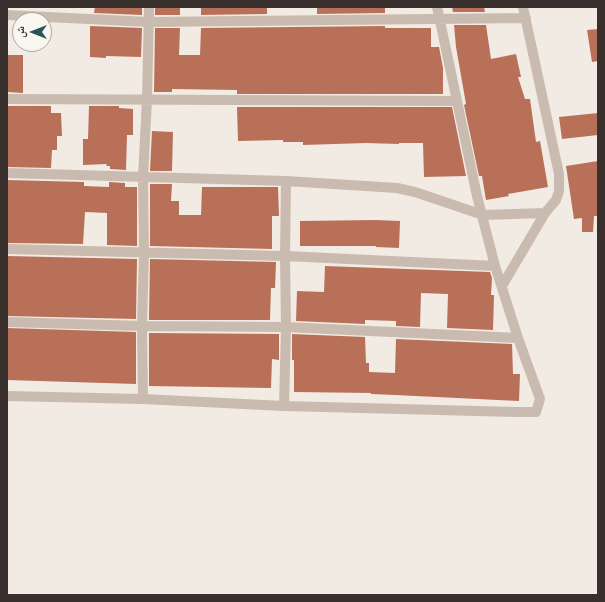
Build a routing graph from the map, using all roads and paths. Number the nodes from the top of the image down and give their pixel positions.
1 (149, 7) edge
2 (437, 7) edge
3 (523, 7) edge
4 (7, 15) edge
5 (526, 18) junction
6 (440, 19) junction
7 (149, 22) junction
8 (7, 99) edge
9 (148, 100) junction
10 (457, 100) junction
11 (7, 173) edge
12 (143, 177) junction
13 (286, 181) junction
14 (545, 213) junction
15 (482, 215) junction
16 (7, 249) edge
17 (144, 252) junction
18 (285, 256) junction
19 (495, 266) junction
20 (502, 286) junction
21 (7, 322) edge
22 (142, 326) junction
23 (286, 327) junction
24 (518, 338) junction
25 (7, 396) edge
26 (143, 399) junction
27 (284, 406) junction

1 - 7 street
2 - 6 street
3 - 5 street
4 - 7 street
5 - 6 street
5 - 14 street
6 - 7 street
6 - 10 street
7 - 9 street
8 - 9 street
9 - 10 street
9 - 12 street
10 - 15 street
11 - 12 street
12 - 13 street
12 - 17 street
13 - 15 street
13 - 18 street
14 - 15 street
14 - 20 street
15 - 19 street
16 - 17 street
17 - 18 street
17 - 22 street
18 - 19 street
18 - 23 street
19 - 20 street
20 - 24 street
21 - 22 street
22 - 23 street
22 - 26 street
23 - 24 street
23 - 27 street
24 - 27 street
25 - 26 street
26 - 27 street

